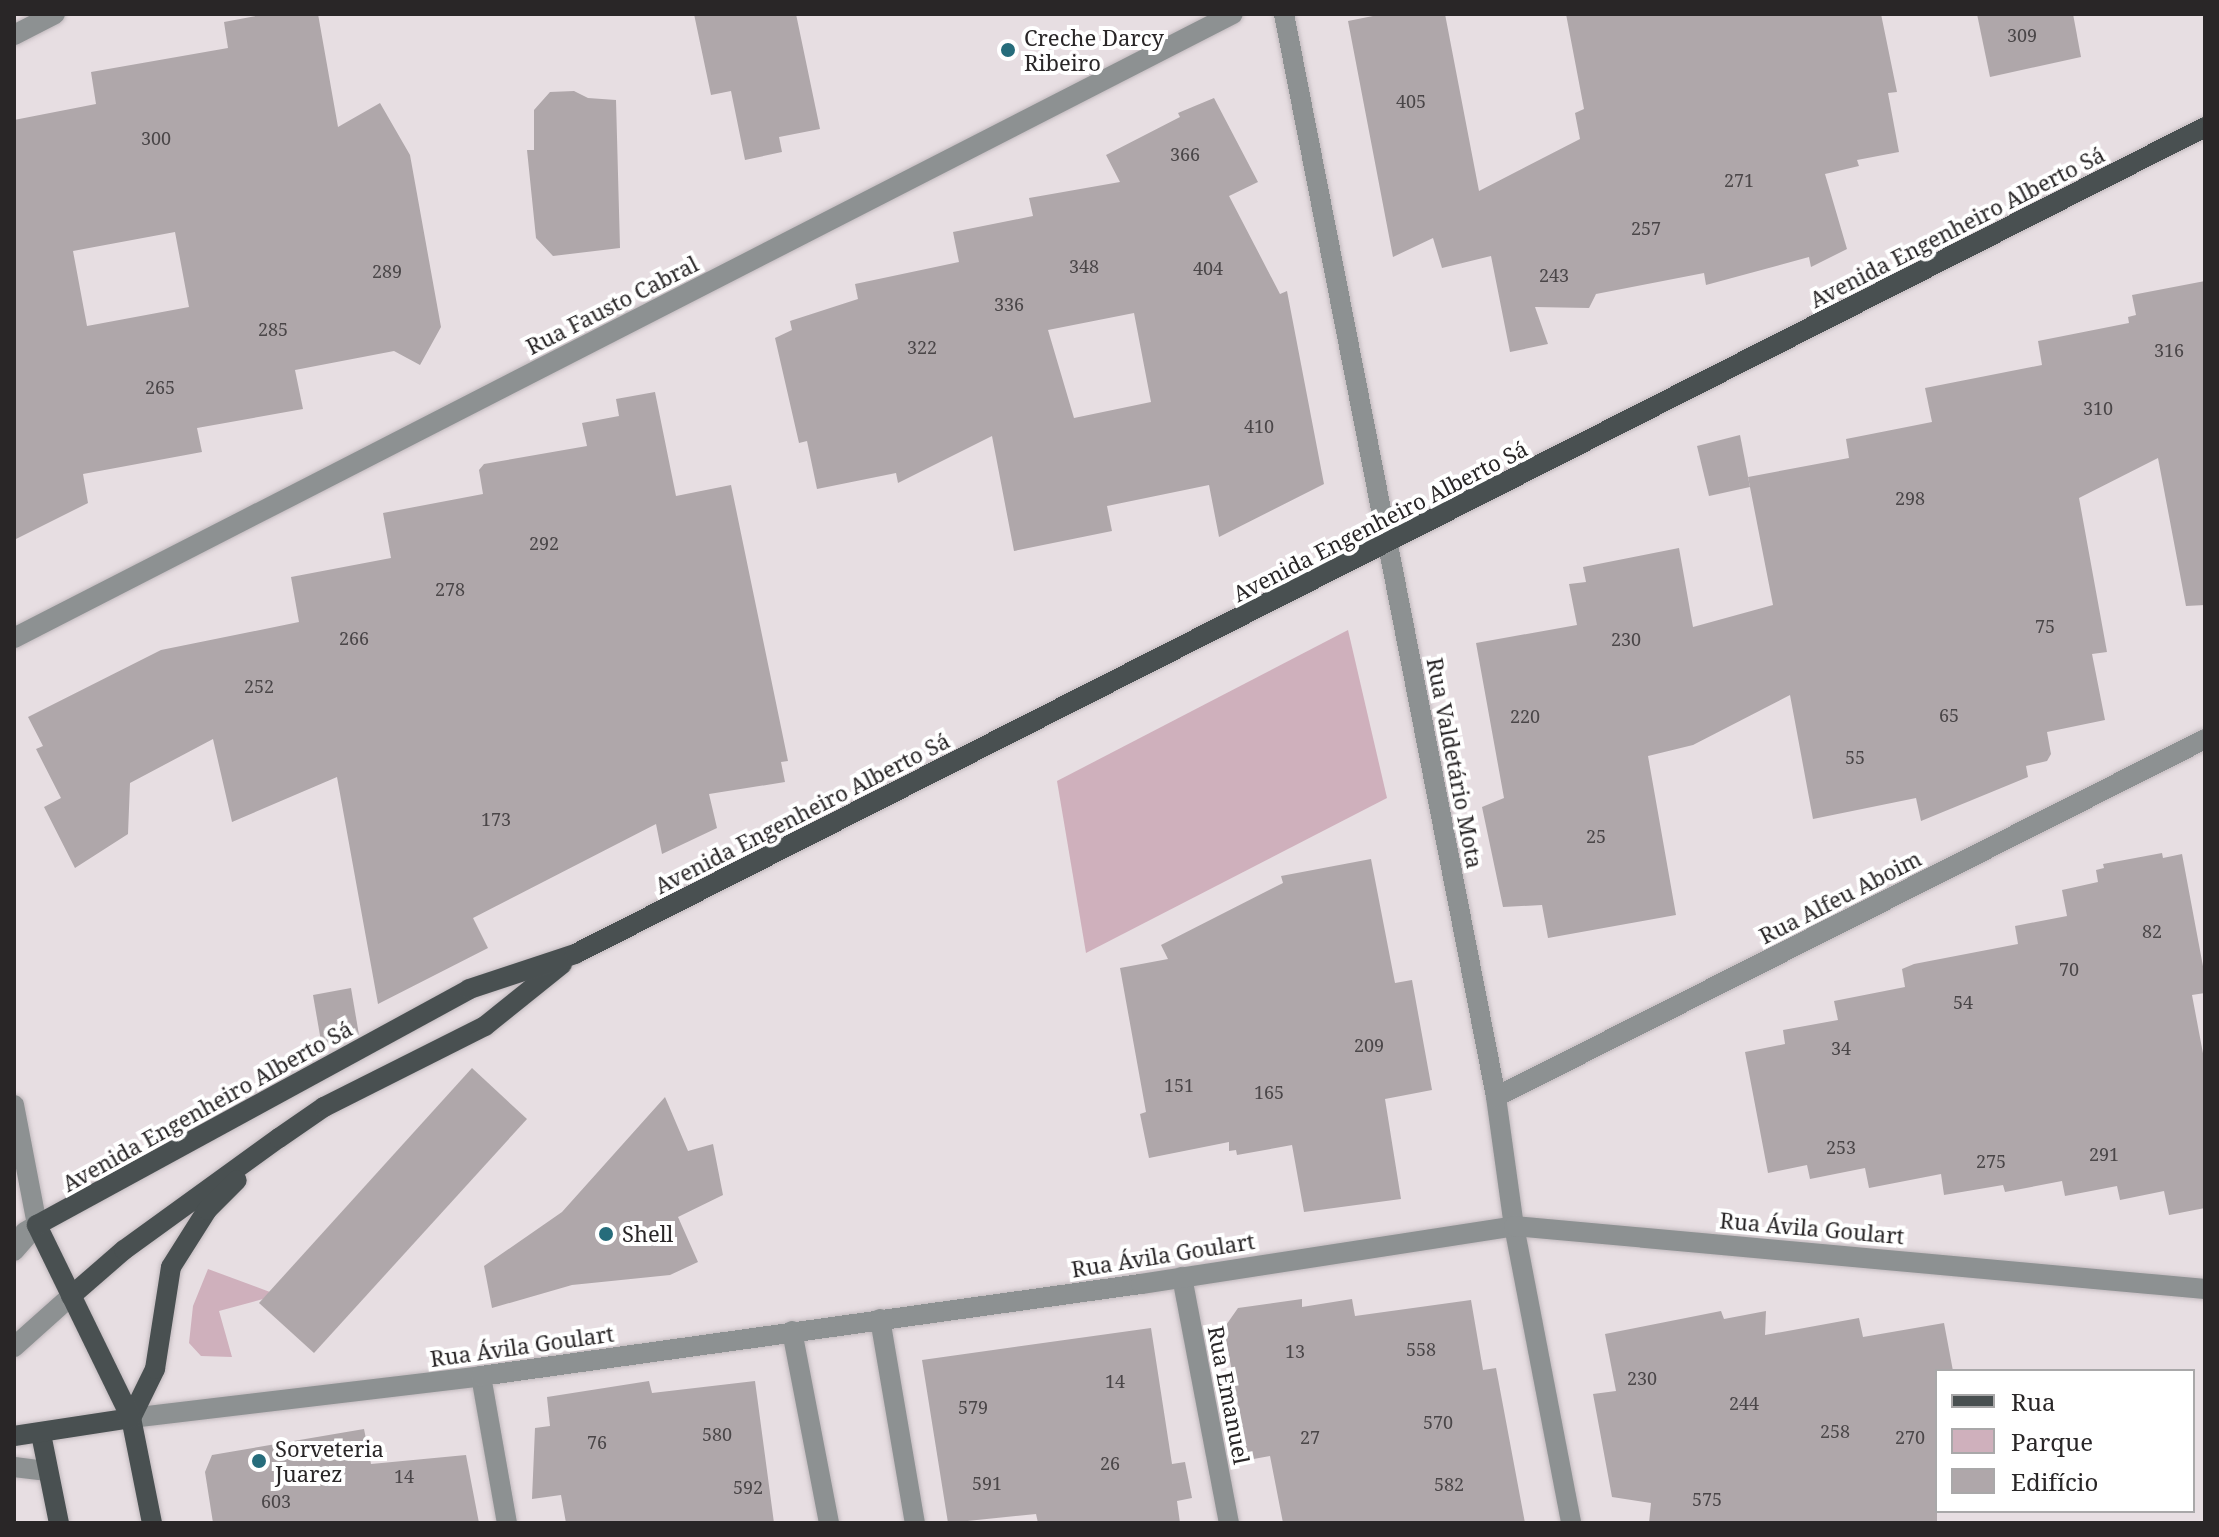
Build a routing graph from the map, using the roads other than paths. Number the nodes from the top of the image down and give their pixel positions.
1 (55, 14) edge
2 (1233, 14) edge
3 (1284, 14) edge
4 (14, 35) edge
5 (2205, 127) edge
6 (1389, 544) junction
7 (14, 638) edge
8 (2205, 739) edge
9 (575, 954) junction
10 (1496, 1097) junction
11 (14, 1105) edge
12 (279, 1138) junction
13 (37, 1225) junction
14 (1514, 1226) junction
15 (14, 1238) edge
16 (14, 1251) edge
17 (1182, 1277) junction
18 (2205, 1289) edge
19 (71, 1296) junction
20 (880, 1319) junction
21 (792, 1331) junction
22 (14, 1347) edge
23 (481, 1376) junction
24 (131, 1418) junction
25 (41, 1434) junction
26 (14, 1436) edge
27 (14, 1467) edge
28 (48, 1471) junction
29 (59, 1523) edge
30 (152, 1523) edge
31 (507, 1523) edge
32 (829, 1523) edge
33 (915, 1523) edge
34 (1229, 1523) edge
35 (1571, 1523) edge

1 - 4 street
2 - 7 street, Rua Fausto Cabral
3 - 6 street, Rua Valdetário Mota
5 - 6 main road, Avenida Engenheiro Alberto Sá
6 - 9 main road, Avenida Engenheiro Alberto Sá
6 - 10 street, Rua Valdetário Mota
8 - 10 street, Rua Alfeu Aboim
9 - 12 main road, Avenida Engenheiro Alberto Sá
9 - 13 main road, Avenida Engenheiro Alberto Sá
10 - 14 street, Rua Valdetário Mota
11 - 13 street
12 - 19 main road, Avenida Engenheiro Alberto Sá
12 - 24 main road
13 - 15 street, Avenida Engenheiro Alberto Sá
13 - 16 street, Avenida Engenheiro Alberto Sá
13 - 19 main road
14 - 17 street, Rua Ávila Goulart
14 - 18 street, Rua Ávila Goulart
14 - 35 street, Rua Valdetário Mota
17 - 20 street, Rua Ávila Goulart
17 - 34 street, Rua Emanuel
19 - 22 street, Avenida Engenheiro Alberto Sá
19 - 24 main road
20 - 21 street, Rua Ávila Goulart
20 - 33 street
21 - 23 street, Rua Ávila Goulart
21 - 32 street
23 - 24 street, Rua Ávila Goulart
23 - 31 street
24 - 25 main road
24 - 30 main road
25 - 26 main road
25 - 28 main road
27 - 28 street
28 - 29 main road

